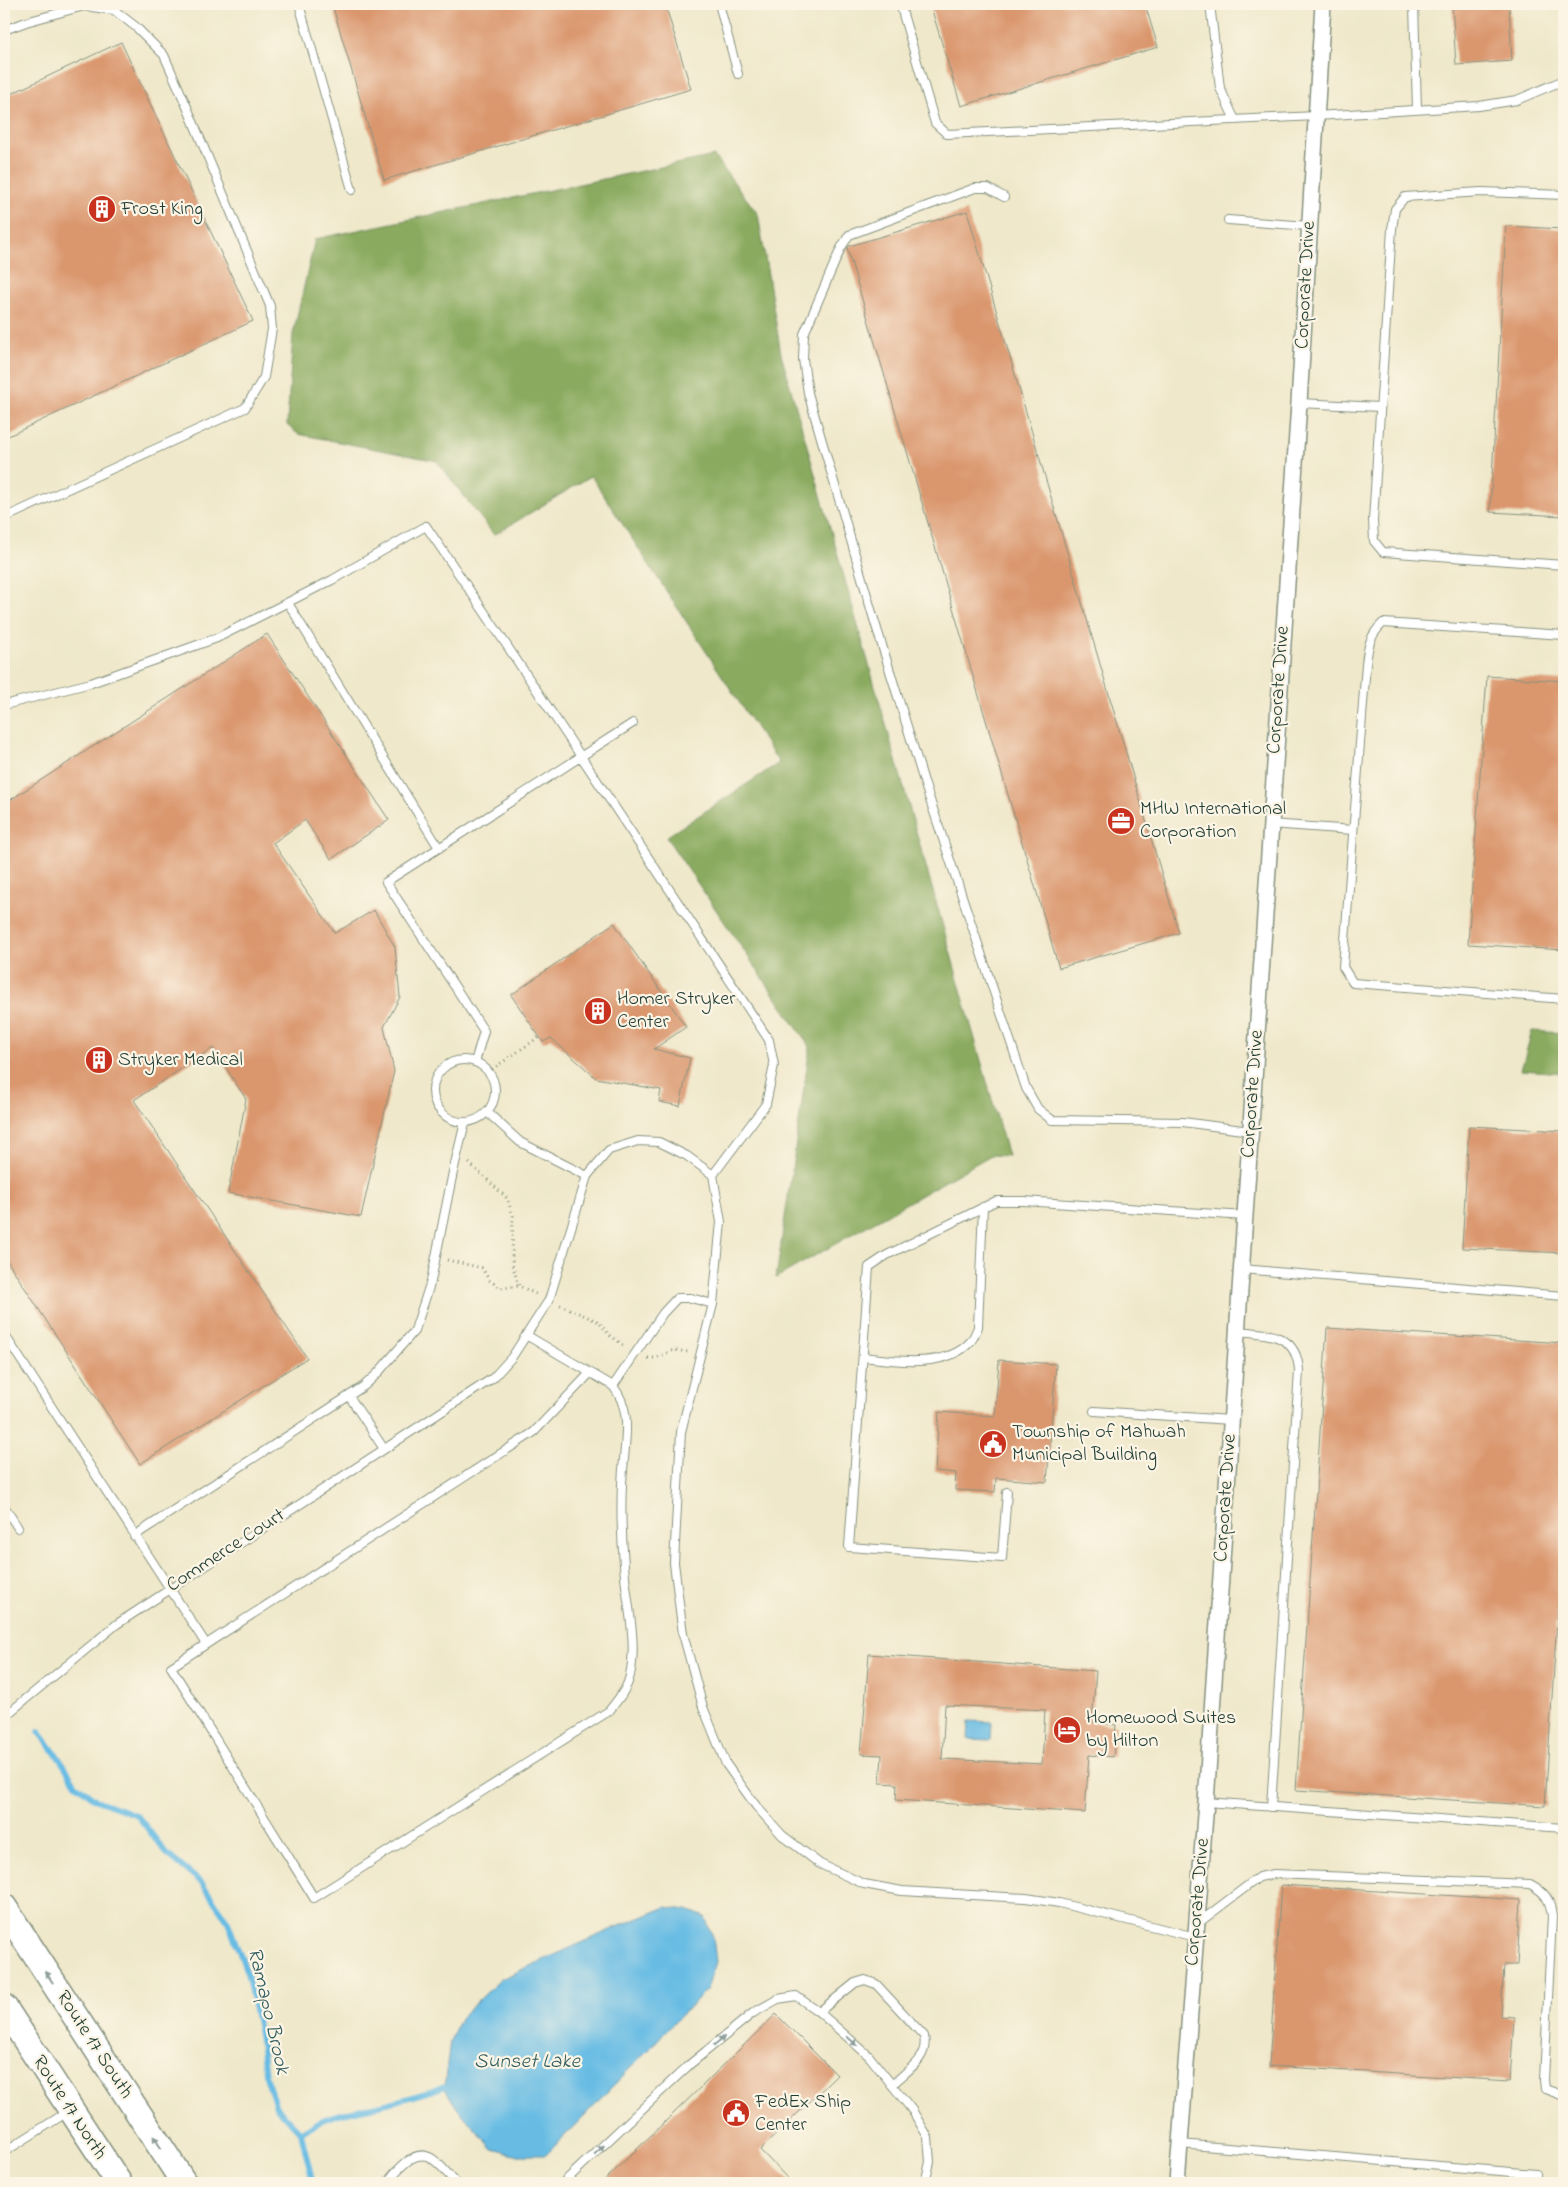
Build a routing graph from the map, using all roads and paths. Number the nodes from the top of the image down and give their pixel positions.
1 (298, 4) edge
2 (719, 4) edge
3 (900, 4) edge
4 (1210, 4) edge
5 (1323, 4) edge
6 (1414, 4) edge
7 (4, 30) edge
8 (738, 74) dead end
9 (1564, 80) edge
10 (1417, 109) junction
11 (1316, 116) junction
12 (1234, 120) junction
13 (352, 190) dead end
14 (1564, 195) edge
15 (1004, 197) dead end
16 (1228, 220) dead end
17 (1310, 226) junction
18 (1299, 403) junction
19 (1380, 407) junction
20 (4, 518) edge
21 (1564, 565) edge
22 (288, 603) junction
23 (1564, 635) edge
24 (4, 705) edge
25 (633, 722) dead end
26 (582, 756) junction
27 (1270, 824) junction
28 (1353, 830) junction
29 (439, 848) junction
30 (1564, 999) edge
31 (539, 1036) dead end
32 (475, 1062) junction
33 (488, 1072) junction
34 (487, 1112) junction
35 (465, 1122) junction
36 (1250, 1131) junction
37 (457, 1154) junction
38 (713, 1175) junction
39 (587, 1176) junction
40 (983, 1207) junction
41 (1245, 1216) junction
42 (436, 1257) junction
43 (1242, 1269) junction
44 (519, 1286) junction
45 (1564, 1296) edge
46 (548, 1300) junction
47 (713, 1304) junction
48 (1237, 1331) junction
49 (4, 1334) edge
50 (526, 1335) junction
51 (636, 1353) junction
52 (701, 1354) junction
53 (863, 1357) junction
54 (590, 1374) junction
55 (613, 1386) junction
56 (349, 1396) junction
57 (1094, 1411) dead end
58 (1231, 1420) junction
59 (384, 1449) junction
60 (1007, 1492) dead end
61 (4, 1506) edge
62 (18, 1528) dead end
63 (134, 1536) junction
64 (168, 1589) junction
65 (206, 1644) junction
66 (4, 1717) edge
67 (1206, 1802) junction
68 (1271, 1807) junction
69 (1564, 1828) edge
70 (4, 1907) edge
71 (1195, 1931) junction
72 (4, 2007) edge
73 (819, 2012) junction
74 (892, 2084) junction
75 (1564, 2096) edge
76 (71, 2110) junction
77 (1180, 2144) junction
78 (4, 2152) edge
79 (119, 2183) edge
80 (184, 2183) edge
81 (388, 2183) edge
82 (456, 2183) edge
83 (563, 2183) edge
84 (925, 2183) edge
85 (1177, 2183) edge
86 (1535, 2183) edge

1 - 13 lane
2 - 8 lane
3 - 12 lane
4 - 12 lane
5 - 11 street, Corporate Drive
6 - 10 lane
7 - 20 lane
9 - 10 lane
10 - 11 lane
11 - 12 lane
11 - 17 street, Corporate Drive
14 - 19 lane
15 - 36 lane
16 - 17 lane
17 - 18 street, Corporate Drive
18 - 19 lane
18 - 27 street, Corporate Drive
19 - 21 lane
22 - 24 lane
22 - 26 lane
22 - 29 lane
23 - 28 lane
25 - 26 lane
26 - 29 lane
26 - 38 lane
27 - 28 lane
27 - 36 street, Corporate Drive
28 - 30 lane
29 - 32 lane
31 - 33 path
32 - 33 lane
32 - 35 lane
33 - 34 lane
34 - 35 lane
34 - 39 lane
35 - 37 lane
36 - 41 street, Corporate Drive
37 - 42 lane
37 - 44 path
38 - 39 lane
38 - 47 lane
39 - 46 lane, Commerce Court
40 - 41 lane
40 - 53 lane
40 - 53 lane
41 - 43 street, Corporate Drive
42 - 44 path
42 - 56 lane
43 - 45 lane
43 - 48 street, Corporate Drive
44 - 46 path
46 - 50 lane, Commerce Court
46 - 51 path
47 - 51 lane
47 - 52 lane
48 - 58 street, Corporate Drive
48 - 68 lane
49 - 63 lane
50 - 54 lane
50 - 59 lane, Commerce Court
51 - 52 path
51 - 55 lane
52 - 71 lane
53 - 60 lane
54 - 55 lane
54 - 65 lane
55 - 65 lane
56 - 59 lane
56 - 63 lane
57 - 58 lane
58 - 67 street, Corporate Drive
59 - 64 lane, Commerce Court
61 - 62 lane
63 - 64 lane
64 - 65 lane
64 - 66 lane, Commerce Court
67 - 68 lane
67 - 71 street, Corporate Drive
68 - 69 lane
80 -> 70 highway, Route 17 South
71 - 75 lane
71 - 77 street, Corporate Drive
72 - 76 highway, Route 17 North
73 -> 74 lane
73 - 74 lane
83 -> 73 lane
74 - 84 lane
76 - 78 lane
76 - 79 highway, Route 17 North
77 - 85 street, Corporate Drive
77 - 86 lane
81 - 82 lane

